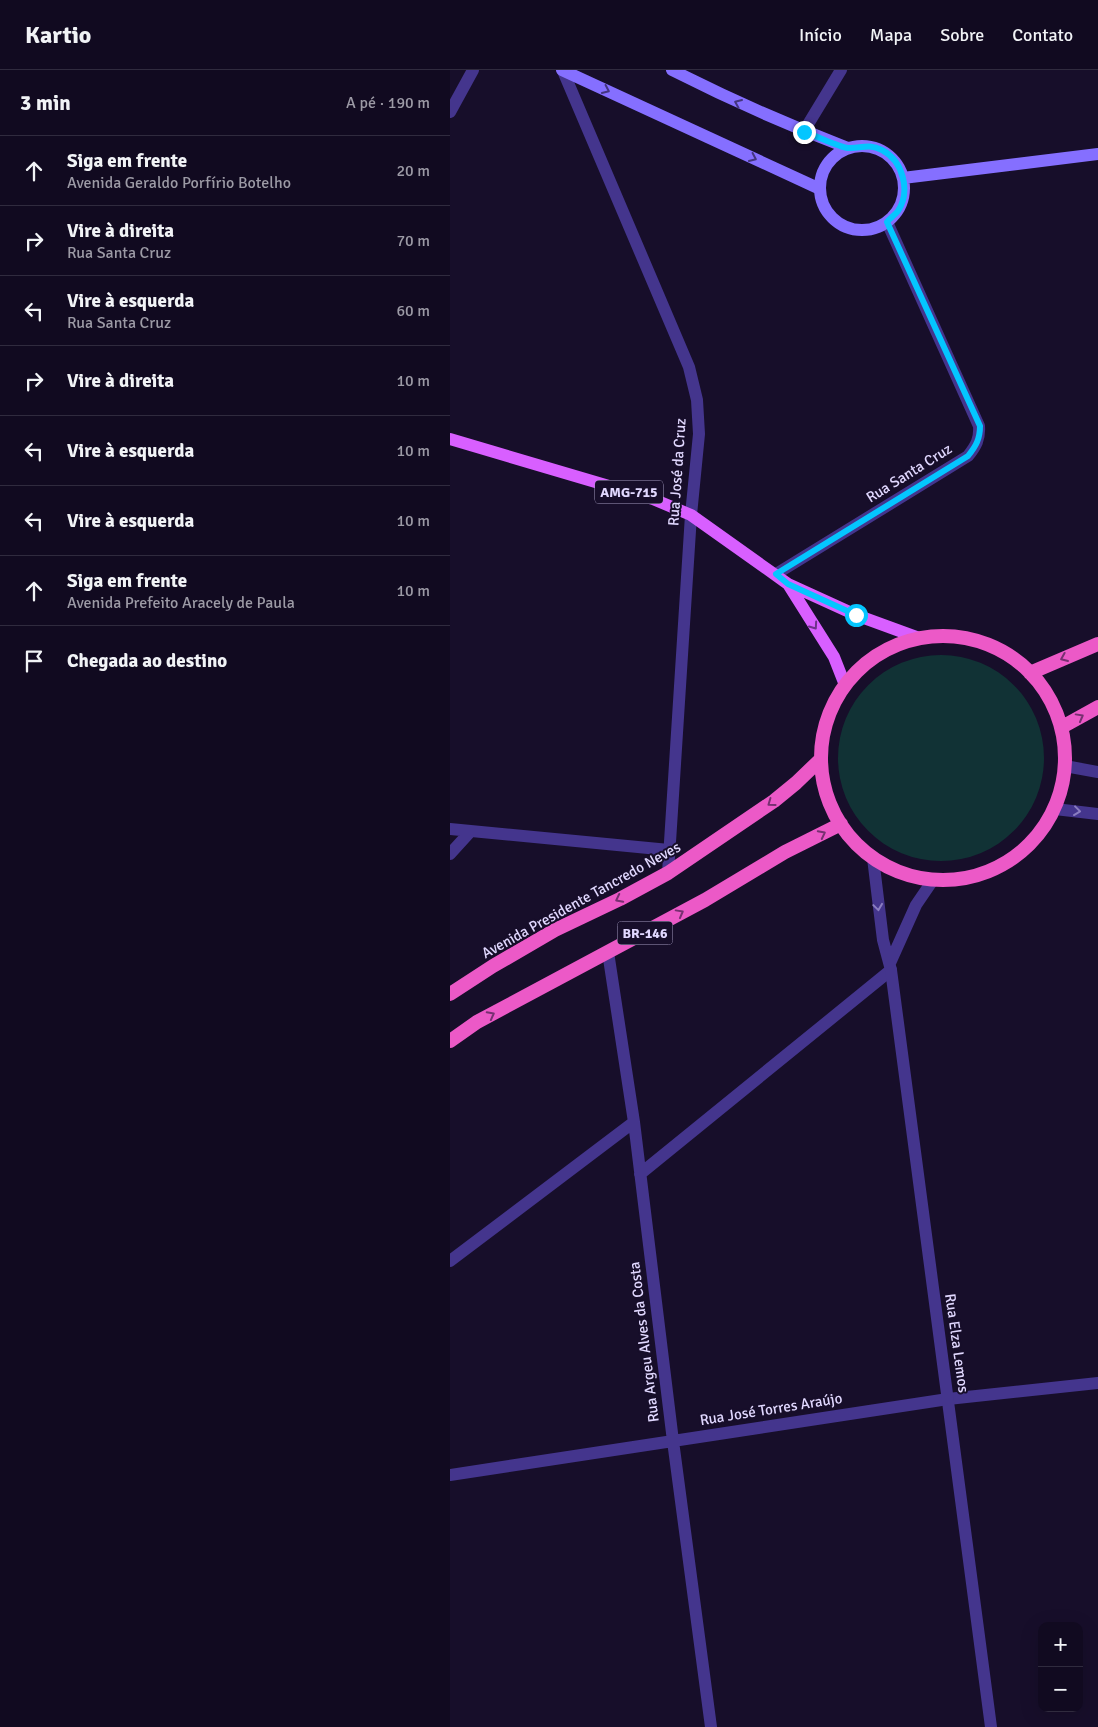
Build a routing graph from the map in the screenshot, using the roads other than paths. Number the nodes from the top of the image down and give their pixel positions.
1 (473, 70) edge
2 (562, 70) edge
3 (672, 70) edge
4 (841, 70) edge
5 (450, 112) edge
6 (804, 132) junction
7 (848, 148) junction
8 (1098, 154) edge
9 (903, 178) junction
10 (820, 189) junction
11 (887, 222) junction
12 (450, 439) edge
13 (690, 515) junction
14 (776, 574) junction
15 (788, 584) junction
16 (918, 638) junction
17 (1098, 644) edge
18 (1030, 673) junction
19 (845, 685) junction
20 (1098, 707) edge
21 (1062, 727) junction
22 (821, 759) junction
23 (1065, 766) junction
24 (1098, 772) edge
25 (1055, 808) junction
26 (1098, 814) edge
27 (841, 824) junction
28 (450, 829) edge
29 (470, 832) junction
30 (669, 850) junction
31 (450, 854) edge
32 (873, 858) junction
33 (668, 873) junction
34 (933, 880) junction
35 (608, 952) junction
36 (891, 966) junction
37 (450, 994) edge
38 (450, 1041) edge
39 (634, 1122) junction
40 (640, 1174) junction
41 (450, 1261) edge
42 (1098, 1383) edge
43 (948, 1399) junction
44 (673, 1441) junction
45 (450, 1475) edge
46 (710, 1727) edge
47 (991, 1727) edge

1 - 5 street
2 -> 10 main road
2 - 13 street, Rua José da Cruz
6 -> 3 main road
4 - 6 street
6 - 7 main road
7 - 9 main road
7 - 10 main road
8 - 9 main road
9 - 11 main road
10 - 11 main road
11 - 14 street, Rua Santa Cruz
12 - 13 main road, AMG-715
13 - 14 main road, AMG-715
13 - 30 street, Rua José da Cruz
14 - 15 main road, AMG-715
15 - 16 main road, AMG-715
15 -> 19 main road, AMG-715
16 - 18 highway
16 - 19 highway
17 -> 18 highway
18 - 21 highway
19 - 22 highway
21 -> 20 highway
21 - 23 highway
22 - 27 highway
22 -> 33 highway, Avenida Presidente Tancredo Neves / BR-146
23 - 24 street
23 - 25 highway
25 -> 26 street
25 - 34 highway
27 - 32 highway
35 -> 27 highway, BR-146
28 - 29 street
29 - 30 street
29 - 31 street
30 - 33 street, Rua José da Cruz
32 - 34 highway
32 -> 36 street, Rua Elza Lemos
33 -> 37 highway, Avenida Presidente Tancredo Neves / BR-146
34 - 36 street
38 -> 35 highway, BR-146
35 - 39 street, Rua Argeu Alves da Costa
36 - 40 street
36 - 43 street, Rua Elza Lemos
39 - 40 street, Rua Argeu Alves da Costa
39 - 41 street
40 - 44 street, Rua Argeu Alves da Costa
42 - 43 street, Rua José Torres Araújo
43 - 44 street, Rua José Torres Araújo
43 - 47 street, Rua Elza Lemos
44 - 45 street, Rua José Torres Araújo
44 - 46 street, Rua Argeu Alves da Costa

